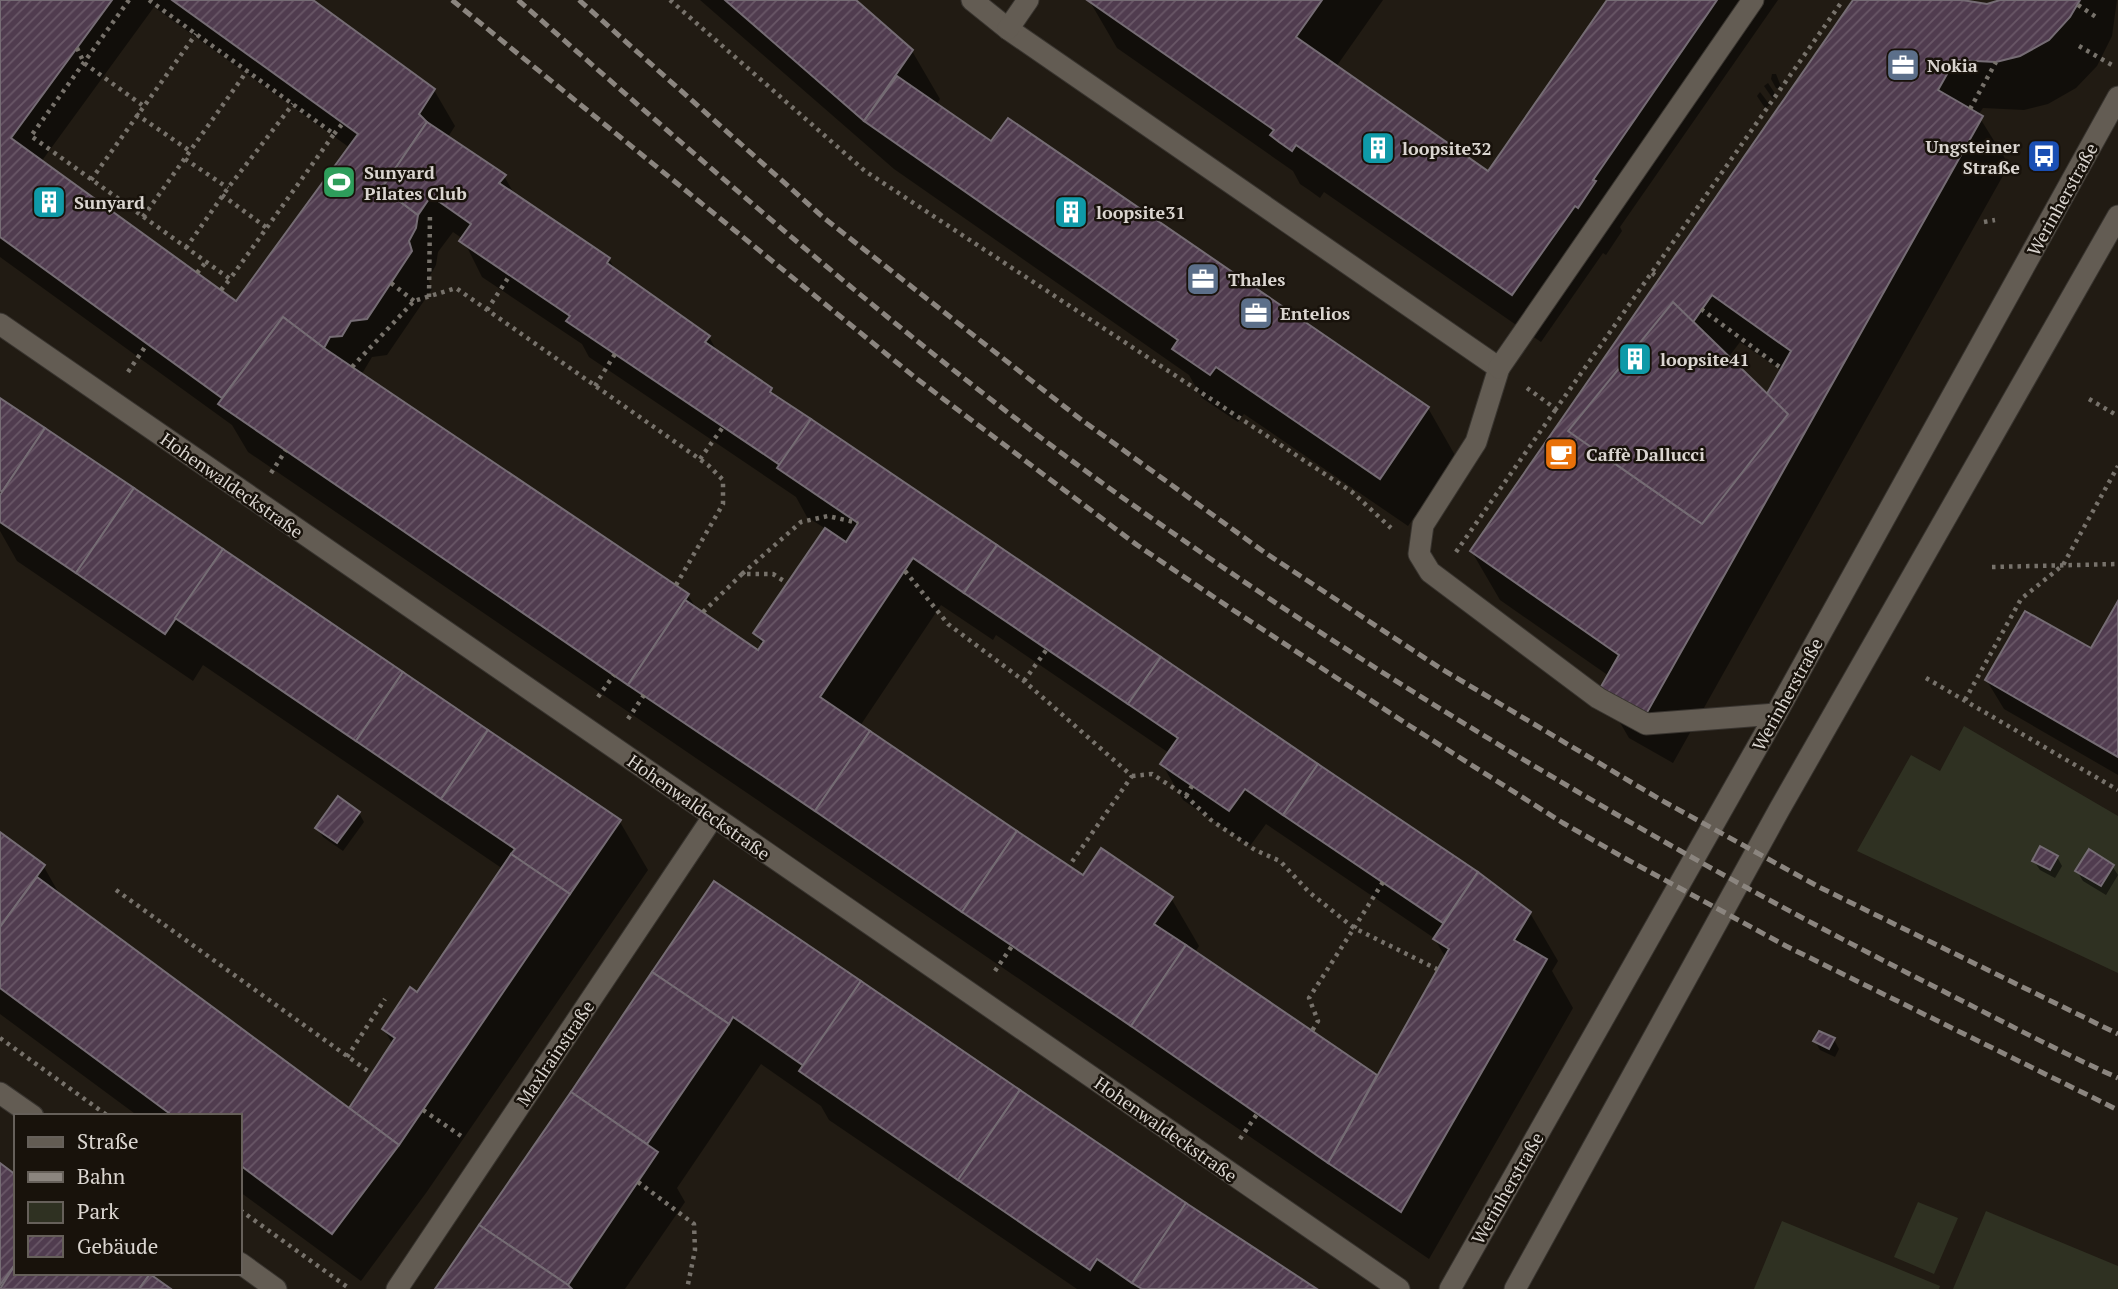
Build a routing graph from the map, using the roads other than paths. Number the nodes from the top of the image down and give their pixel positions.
1 (972, 0) edge
2 (1028, 0) edge
3 (1753, 0) edge
4 (1008, 29) junction
5 (2118, 97) edge
6 (2118, 216) edge
7 (0, 324) edge
8 (1499, 368) junction
9 (1776, 714) junction
10 (713, 817) junction
11 (0, 1093) edge
12 (30, 1114) edge
13 (242, 1265) edge
14 (275, 1289) edge
15 (397, 1289) edge
16 (1399, 1289) edge
17 (1450, 1289) edge
18 (1515, 1289) edge

1 - 4 main road
2 - 4 main road
3 - 8 main road
4 - 8 main road
5 - 9 main road, Werinherstraße
6 - 18 main road
7 - 10 main road, Hohenwaldeckstraße
8 - 9 main road
9 - 17 main road, Werinherstraße
10 - 15 main road, Maxlrainstraße
10 - 16 main road, Hohenwaldeckstraße
11 - 12 main road
13 - 14 main road

